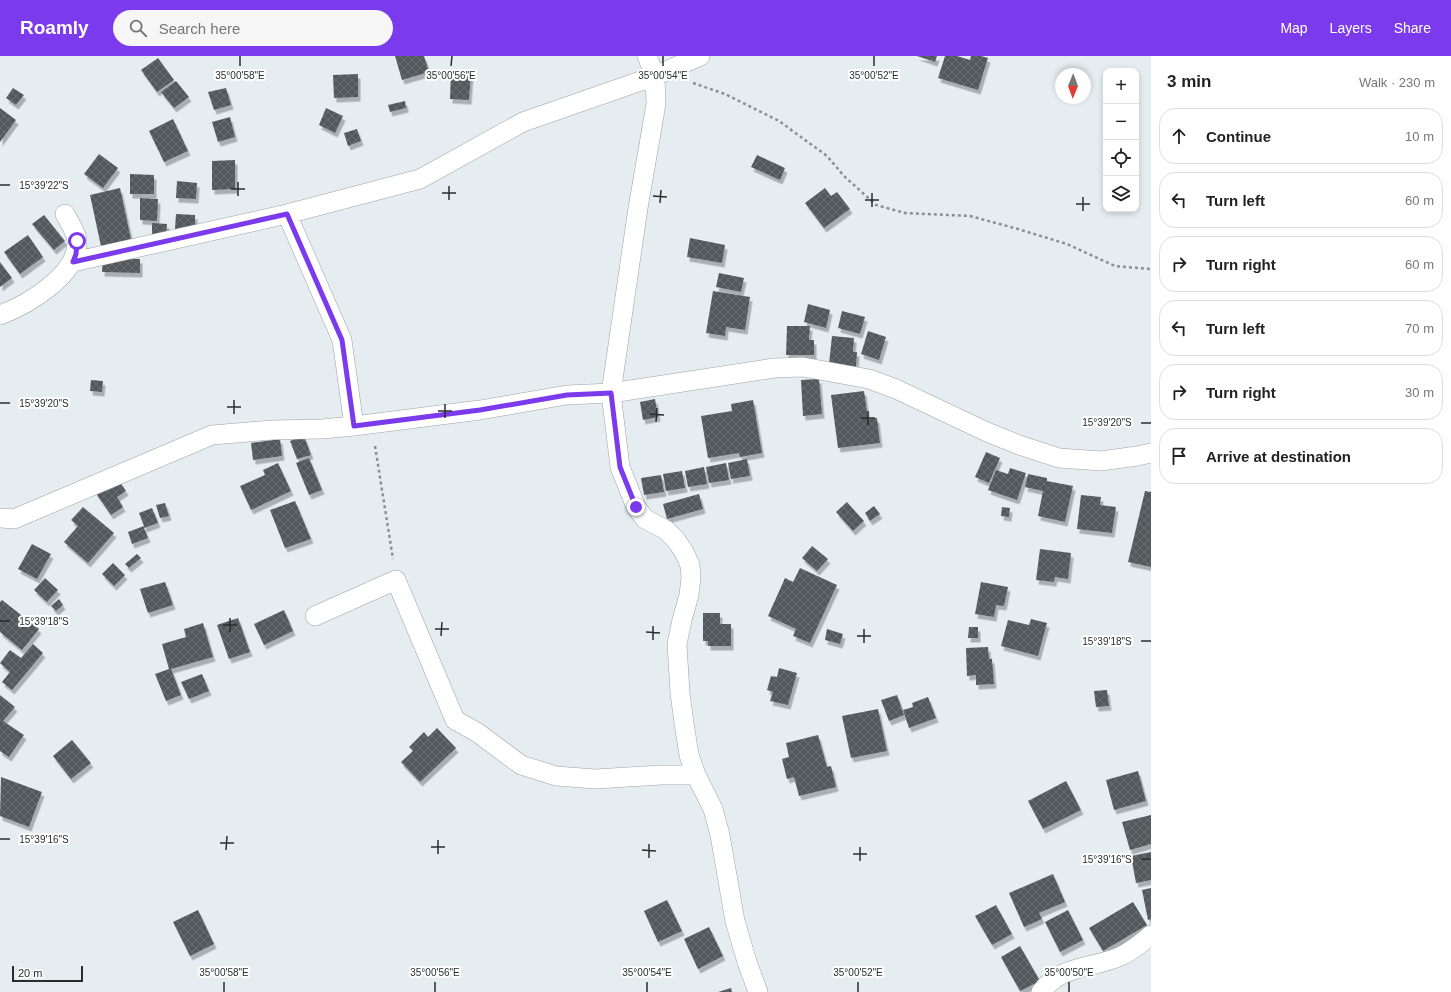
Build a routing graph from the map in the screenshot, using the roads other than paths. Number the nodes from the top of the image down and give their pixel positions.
1 (647, 56) edge
2 (700, 56) edge
3 (658, 74) junction
4 (65, 214) dead end
5 (287, 214) junction
6 (73, 262) junction
7 (0, 315) edge
8 (611, 393) junction
9 (363, 424) junction
10 (1151, 452) edge
11 (0, 518) edge
12 (315, 616) dead end
13 (696, 775) junction
14 (1151, 935) edge
15 (758, 992) edge
16 (1041, 992) edge

1 - 3 street
2 - 3 street
3 - 5 street
3 - 8 street
4 - 6 street
5 - 6 street
5 - 9 street
6 - 7 street
8 - 9 street
8 - 10 street
8 - 13 street
9 - 11 street
12 - 13 street
13 - 15 street
14 - 16 street

